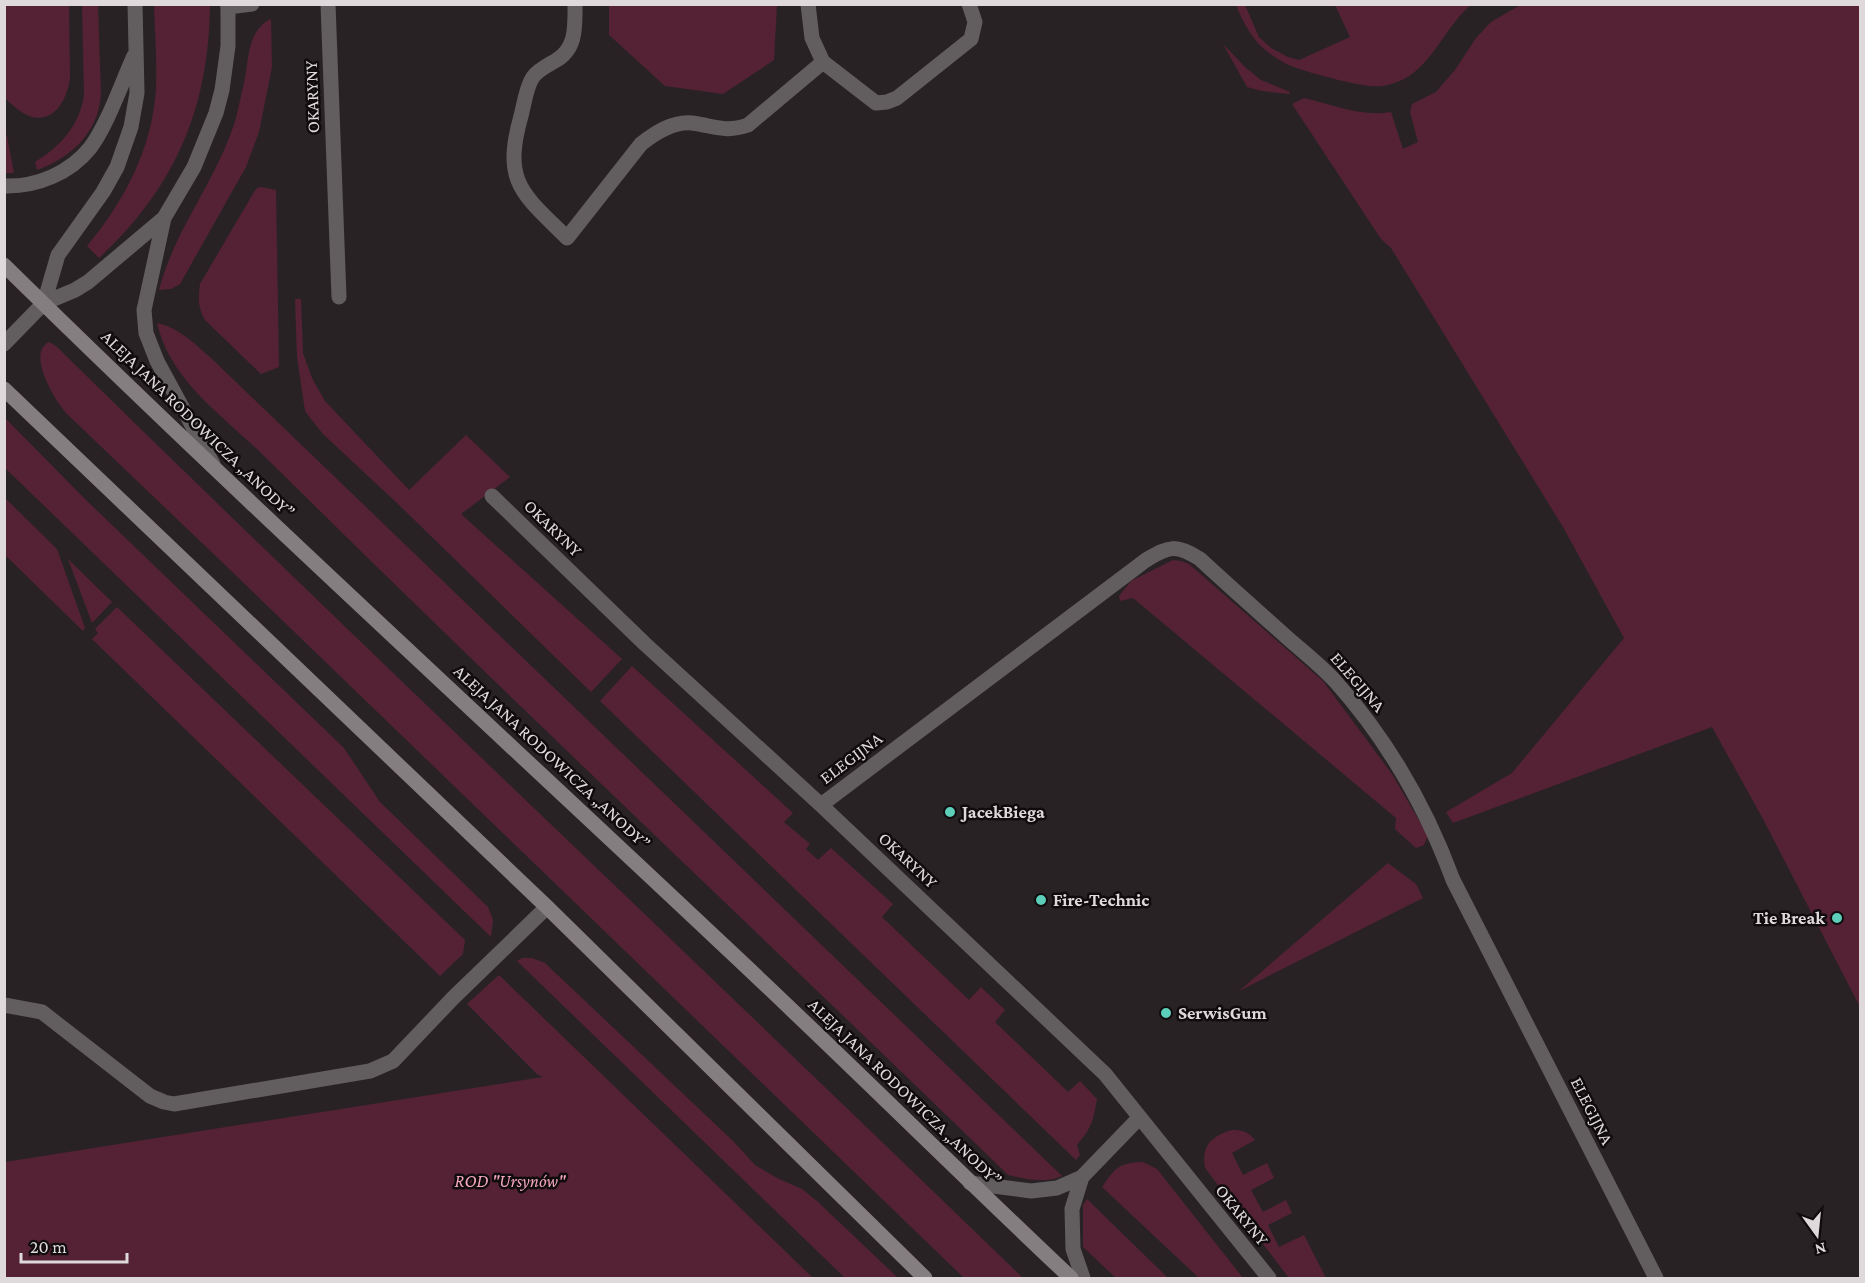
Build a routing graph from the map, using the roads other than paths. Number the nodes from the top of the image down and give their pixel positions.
1 (135, 4) edge
2 (252, 4) edge
3 (328, 4) edge
4 (575, 4) edge
5 (808, 4) edge
6 (969, 4) edge
7 (228, 6) edge
8 (136, 50) junction
9 (824, 62) junction
10 (4, 186) edge
11 (164, 218) junction
12 (4, 265) edge
13 (339, 297) dead end
14 (44, 303) junction
15 (4, 344) edge
16 (4, 389) edge
17 (214, 467) junction
18 (492, 496) dead end
19 (821, 805) junction
20 (547, 907) junction
21 (4, 1005) edge
22 (1139, 1118) junction
23 (1082, 1177) junction
24 (970, 1183) junction
25 (925, 1278) edge
26 (1071, 1278) edge
27 (1083, 1278) edge
28 (1269, 1278) edge
29 (1656, 1278) edge

1 - 8 street
2 - 7 street
3 - 13 street, OKARYNY
4 - 9 street
5 - 9 street
6 - 9 street
7 - 11 street
8 - 10 street
8 - 14 street
11 - 14 street
11 - 17 street
12 - 14 main road, ALEJA JANA RODOWICZA „ANODY”
14 - 15 street
14 - 17 main road, ALEJA JANA RODOWICZA „ANODY”
16 - 20 main road
17 - 24 main road, ALEJA JANA RODOWICZA „ANODY”
18 - 19 street, OKARYNY
19 - 22 street, OKARYNY
19 - 29 street, ELEGIJNA
20 - 21 street
20 - 25 main road
22 - 23 street
22 - 28 street, OKARYNY
23 - 24 street
23 - 27 street
24 - 26 main road, ALEJA JANA RODOWICZA „ANODY”

